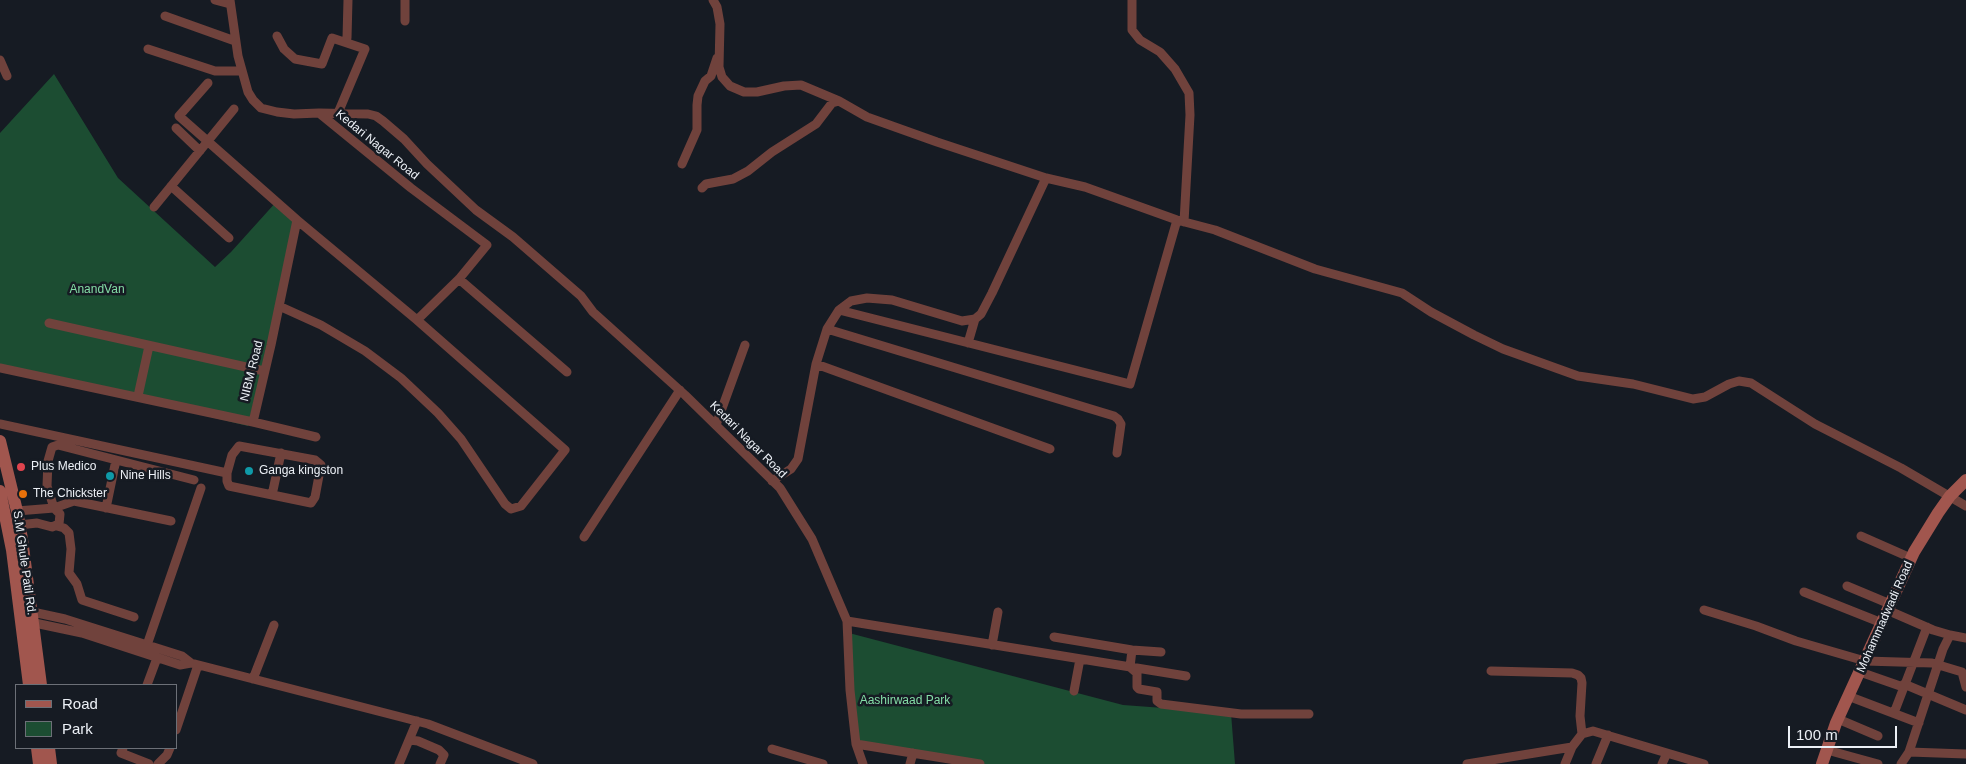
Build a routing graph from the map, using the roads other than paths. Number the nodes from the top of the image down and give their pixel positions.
1 (216, 0) edge
2 (348, 0) edge
3 (405, 0) edge
4 (712, 0) edge
5 (1132, 0) edge
6 (230, 2) edge
7 (165, 16) dead end
8 (405, 21) dead end
9 (276, 36) dead end
10 (347, 38) dead end
11 (235, 41) junction
12 (148, 49) dead end
13 (720, 50) junction
14 (0, 60) edge
15 (242, 71) junction
16 (7, 76) dead end
17 (208, 83) dead end
18 (839, 101) junction
19 (234, 109) dead end
20 (319, 113) junction
21 (338, 113) junction
22 (176, 128) dead end
23 (208, 142) junction
24 (200, 151) junction
25 (682, 164) dead end
26 (1046, 178) junction
27 (171, 186) junction
28 (702, 188) dead end
29 (154, 208) dead end
30 (298, 220) junction
31 (1181, 221) junction
32 (229, 238) dead end
33 (459, 279) junction
34 (279, 306) junction
35 (838, 310) junction
36 (975, 319) junction
37 (417, 320) junction
38 (49, 323) dead end
39 (826, 329) junction
40 (968, 343) junction
41 (745, 345) dead end
42 (149, 346) junction
43 (816, 364) junction
44 (0, 368) edge
45 (264, 371) junction
46 (567, 372) dead end
47 (680, 390) junction
48 (138, 396) junction
49 (253, 422) junction
50 (0, 424) edge
51 (716, 425) junction
52 (316, 437) dead end
53 (0, 441) edge
54 (1050, 449) dead end
55 (1117, 452) dead end
56 (281, 454) junction
57 (116, 460) junction
58 (227, 473) junction
59 (194, 480) dead end
60 (772, 480) junction
61 (1966, 480) edge
62 (201, 488) dead end
63 (0, 492) edge
64 (272, 495) junction
65 (1950, 496) junction
66 (1966, 506) edge
67 (54, 508) junction
68 (106, 508) junction
69 (17, 511) junction
70 (171, 521) dead end
71 (19, 525) junction
72 (57, 526) junction
73 (584, 536) dead end
74 (1861, 536) dead end
75 (1912, 558) junction
76 (1847, 586) dead end
77 (1804, 592) dead end
78 (1889, 607) junction
79 (1704, 610) dead end
80 (998, 612) dead end
81 (26, 616) junction
82 (134, 617) dead end
83 (847, 621) junction
84 (1882, 623) junction
85 (274, 625) dead end
86 (1927, 627) junction
87 (1950, 634) junction
88 (1054, 637) dead end
89 (1966, 638) edge
90 (147, 645) junction
91 (992, 645) junction
92 (1132, 650) junction
93 (1161, 652) dead end
94 (157, 658) junction
95 (1080, 659) junction
96 (1913, 661) junction
97 (195, 664) junction
98 (1939, 665) junction
99 (1862, 666) junction
100 (1130, 667) junction
101 (1491, 671) dead end
102 (1186, 676) dead end
103 (253, 679) junction
104 (28, 684) edge
105 (41, 684) edge
106 (147, 684) edge
107 (1903, 686) junction
108 (1966, 687) edge
109 (1074, 691) dead end
110 (1928, 694) junction
111 (1848, 696) junction
112 (1966, 710) edge
113 (1894, 713) junction
114 (1310, 714) dead end
115 (1838, 719) junction
116 (417, 721) junction
117 (178, 723) edge
118 (1919, 723) junction
119 (1582, 734) junction
120 (1608, 735) junction
121 (1878, 736) dead end
122 (410, 740) junction
123 (856, 744) junction
124 (1572, 747) junction
125 (37, 749) edge
126 (49, 749) edge
127 (123, 749) edge
128 (170, 749) edge
129 (772, 749) dead end
130 (1827, 750) junction
131 (1909, 752) junction
132 (1670, 753) junction
133 (912, 754) junction
134 (1966, 754) edge
135 (950, 762) edge
136 (1483, 763) edge
137 (39, 764) edge
138 (51, 764) edge
139 (149, 764) edge
140 (158, 764) edge
141 (398, 764) edge
142 (440, 764) edge
143 (533, 764) edge
144 (823, 764) edge
145 (863, 764) edge
146 (910, 764) edge
147 (980, 764) edge
148 (1467, 764) edge
149 (1565, 764) edge
150 (1596, 764) edge
151 (1662, 764) edge
152 (1669, 764) edge
153 (1704, 764) edge
154 (1822, 764) edge
155 (1878, 764) edge
156 (1901, 764) edge

1 - 6 street
2 - 10 street
3 - 8 street
4 - 13 street
5 - 31 street
6 - 11 street, Kedari Nagar Road
7 - 11 street
9 - 21 street
11 - 15 street, Kedari Nagar Road
12 - 15 street
13 - 18 street
13 - 25 street
14 - 16 street
15 - 20 street, Kedari Nagar Road
17 - 23 street
18 - 26 street
18 - 28 street
19 - 23 street
20 - 21 street, Kedari Nagar Road
20 - 33 street, Kedari Nagar Road
21 - 47 street, Kedari Nagar Road
22 - 24 street
23 - 24 street
23 - 30 street
24 - 27 street
26 - 31 street
26 - 36 street
27 - 29 street
27 - 32 street
30 - 34 street, NIBM Road
30 - 37 street
31 - 40 street
31 - 65 street
33 - 37 street
33 - 46 street
34 - 37 street
34 - 45 street, NIBM Road
35 - 36 street
35 - 39 street
35 - 40 street
36 - 40 street
38 - 42 street
39 - 43 street
39 - 55 street
41 - 51 street
42 - 45 street
42 - 48 street
43 - 54 street
43 - 60 street
44 - 48 street, NIBM Road
45 - 49 street, NIBM Road
47 - 51 street, Kedari Nagar Road
47 - 73 street
48 - 49 street, NIBM Road
49 - 52 street
50 - 58 street
51 - 60 street, Kedari Nagar Road
53 - 69 street, S.M Ghule Patil Rd.
56 - 58 street
56 - 64 street
56 - 64 street
57 - 59 street
57 - 67 street
57 - 68 street
58 - 64 street
60 - 83 street, Kedari Nagar Road
61 - 65 street, Mohammadwadi Road
62 - 90 street
63 - 81 street, S.M Ghule Patil Rd.
65 - 66 street
65 - 75 street, Mohammadwadi Road
67 - 68 street
67 - 69 street
67 - 72 street
68 - 70 street
69 - 71 street, S.M Ghule Patil Rd.
71 - 72 street
71 - 81 street, S.M Ghule Patil Rd.
72 - 82 street
74 - 75 street
75 - 78 street, Mohammadwadi Road
76 - 78 street
77 - 84 street
78 - 84 street, Mohammadwadi Road
78 - 86 street
79 - 99 street
80 - 91 street
81 - 90 street
81 - 94 street
81 - 104 street, S.M Ghule Patil Rd.
81 - 105 street, S.M Ghule Patil Rd.
83 - 91 street
83 - 123 street, Kedari Nagar Road
84 - 99 street, Mohammadwadi Road
85 - 103 street
86 - 87 street
86 - 96 street
87 - 89 street
87 - 98 street
88 - 92 street
90 - 97 street
91 - 95 street
92 - 93 street
92 - 100 street
94 - 97 street
94 - 106 street
95 - 100 street
95 - 109 street
96 - 98 street
96 - 99 street
96 - 107 street
97 - 103 street
97 - 117 street
98 - 108 street
98 - 110 street
99 - 107 street
99 - 111 street, Mohammadwadi Road
100 - 102 street
100 - 114 street
101 - 119 street
103 - 116 street
107 - 110 street
107 - 113 street
110 - 112 street
110 - 118 street
111 - 113 street
111 - 115 street, Mohammadwadi Road
113 - 118 street
115 - 121 street
115 - 130 street, Mohammadwadi Road
116 - 122 street
116 - 143 street
118 - 131 street
119 - 120 street
119 - 124 street
120 - 132 street
120 - 150 street
122 - 141 street
122 - 142 street
123 - 133 street
123 - 145 street, Kedari Nagar Road
124 - 136 street
124 - 149 street
125 - 137 street
126 - 138 street
127 - 139 street
128 - 140 street
129 - 144 street
130 - 154 street, Mohammadwadi Road
130 - 155 street
131 - 134 street
131 - 156 street
132 - 151 street
132 - 152 street
132 - 153 street
133 - 135 street
133 - 146 street
135 - 147 street
136 - 148 street

